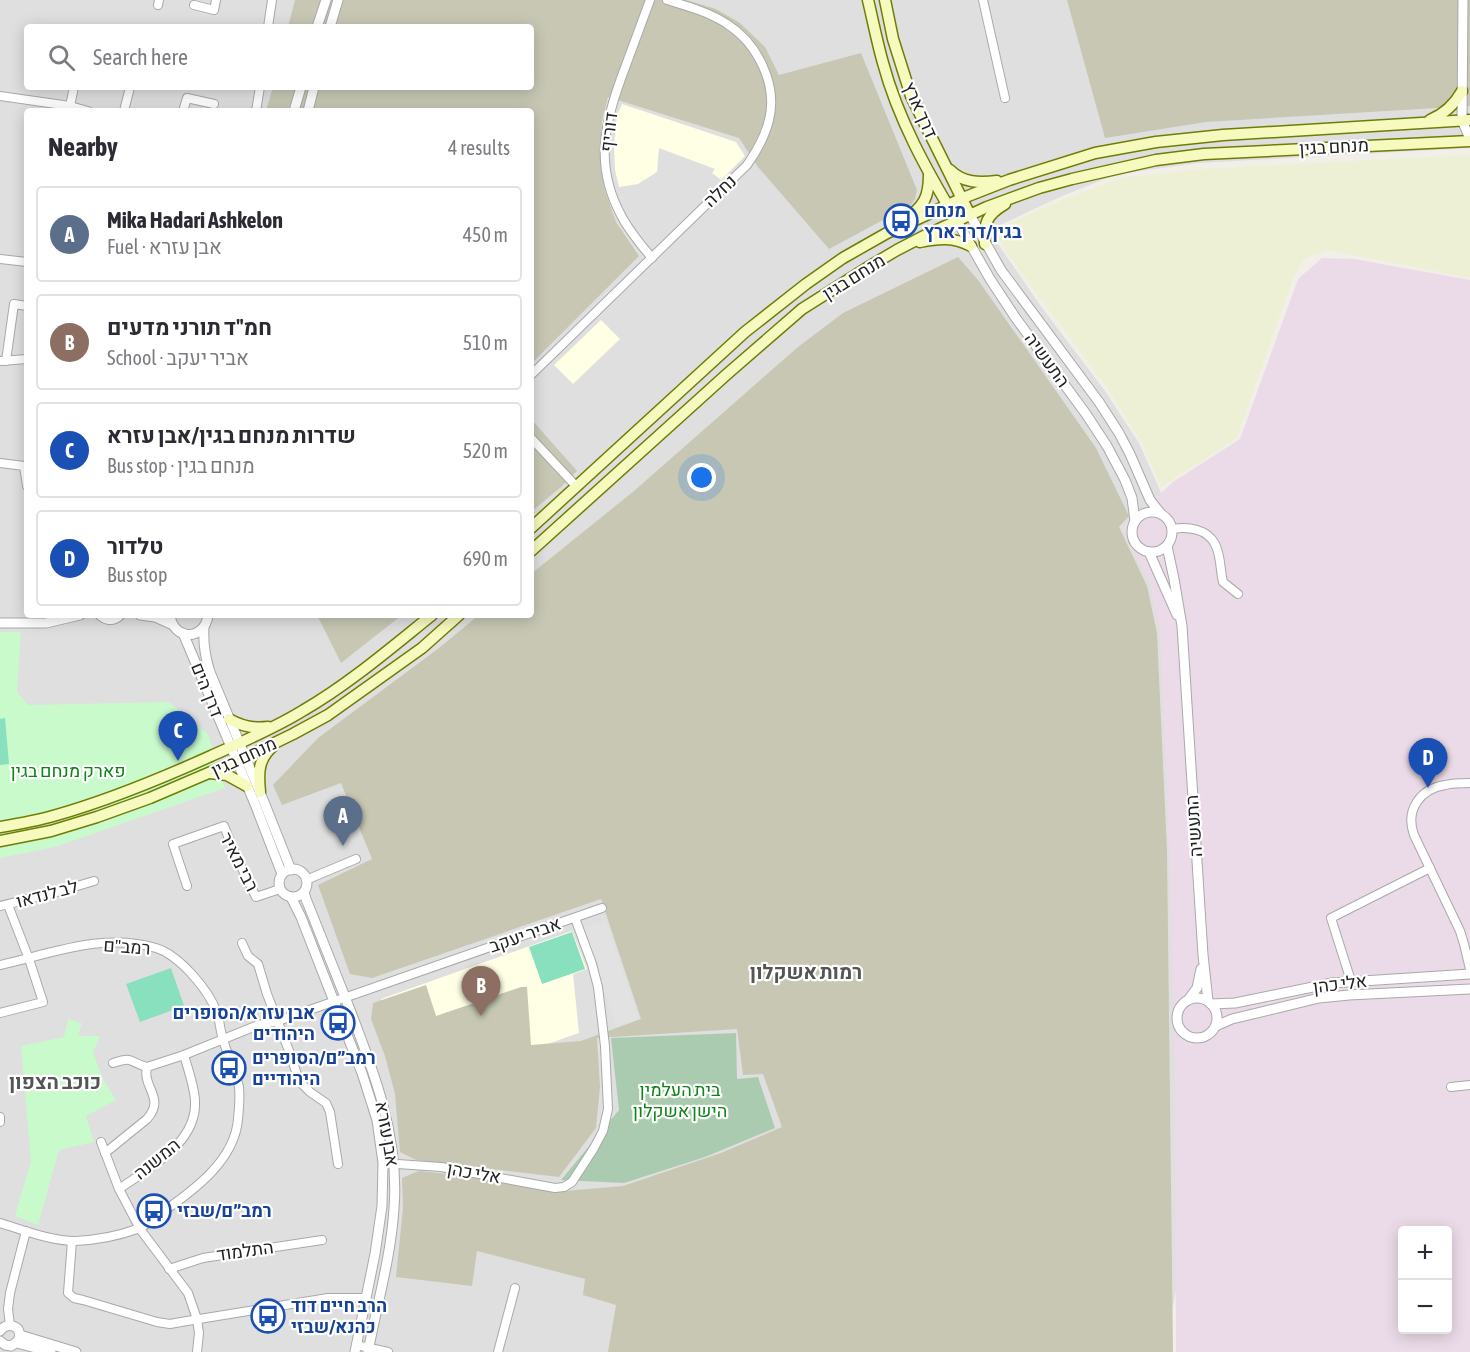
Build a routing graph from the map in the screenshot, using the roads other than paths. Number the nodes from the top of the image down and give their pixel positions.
1 (216, 0) edge
2 (272, 0) edge
3 (326, 0) edge
4 (338, 0) edge
5 (650, 0) edge
6 (667, 0) edge
7 (868, 0) edge
8 (885, 0) edge
9 (983, 0) edge
10 (1463, 0) edge
11 (194, 5) dead end
12 (268, 24) edge
13 (318, 24) edge
14 (331, 24) edge
15 (73, 90) edge
16 (129, 90) edge
17 (260, 90) edge
18 (300, 90) edge
19 (313, 90) edge
20 (1462, 91) junction
21 (0, 96) edge
22 (1005, 98) dead end
23 (214, 104) dead end
24 (70, 106) junction
25 (76, 108) edge
26 (125, 108) edge
27 (184, 108) edge
28 (256, 108) edge
29 (295, 108) edge
30 (309, 108) edge
31 (1466, 120) edge
32 (1422, 123) junction
33 (1470, 140) edge
34 (946, 167) junction
35 (928, 171) junction
36 (1009, 180) junction
37 (1024, 194) junction
38 (963, 198) junction
39 (947, 205) junction
40 (970, 215) junction
41 (957, 221) junction
42 (887, 233) junction
43 (986, 244) junction
44 (971, 246) junction
45 (897, 250) junction
46 (652, 258) junction
47 (0, 259) edge
48 (24, 262) edge
49 (24, 306) edge
50 (24, 359) edge
51 (3, 361) edge
52 (534, 372) edge
53 (534, 441) edge
54 (0, 463) edge
55 (24, 466) edge
56 (576, 486) junction
57 (1161, 514) junction
58 (1135, 521) junction
59 (534, 525) edge
60 (1173, 529) junction
61 (1167, 546) junction
62 (534, 548) edge
63 (1149, 552) junction
64 (1238, 594) dead end
65 (67, 618) edge
66 (156, 618) edge
67 (171, 618) edge
68 (207, 618) edge
69 (428, 618) edge
70 (456, 618) edge
71 (32, 619) edge
72 (0, 623) edge
73 (173, 625) junction
74 (1182, 626) junction
75 (204, 627) junction
76 (183, 633) junction
77 (229, 719) junction
78 (277, 725) junction
79 (279, 741) junction
80 (235, 745) junction
81 (241, 759) junction
82 (210, 773) junction
83 (1470, 783) edge
84 (247, 786) junction
85 (260, 792) junction
86 (0, 827) edge
87 (0, 841) edge
88 (356, 860) dead end
89 (1430, 868) junction
90 (287, 872) junction
91 (306, 879) junction
92 (94, 881) dead end
93 (187, 886) dead end
94 (280, 889) junction
95 (304, 892) junction
96 (291, 897) junction
97 (4, 905) edge
98 (602, 908) dead end
99 (574, 918) junction
100 (242, 943) dead end
101 (1203, 954) junction
102 (29, 959) junction
103 (0, 966) edge
104 (1470, 969) edge
105 (1470, 974) edge
106 (1351, 981) junction
107 (1470, 989) edge
108 (345, 997) junction
109 (1189, 999) junction
110 (333, 1001) junction
111 (1210, 1002) junction
112 (0, 1013) edge
113 (278, 1021) junction
114 (1216, 1026) junction
115 (223, 1038) junction
116 (184, 1055) junction
117 (113, 1063) dead end
118 (147, 1067) junction
119 (1470, 1085) edge
120 (1451, 1087) dead end
121 (0, 1117) edge
122 (0, 1122) edge
123 (101, 1142) dead end
124 (105, 1153) junction
125 (383, 1163) junction
126 (394, 1163) junction
127 (338, 1164) dead end
128 (119, 1189) junction
129 (0, 1223) edge
130 (140, 1229) junction
131 (26, 1231) junction
132 (322, 1240) dead end
133 (72, 1241) junction
134 (169, 1269) junction
135 (515, 1288) dead end
136 (366, 1298) junction
137 (197, 1319) junction
138 (10, 1325) junction
139 (0, 1331) edge
140 (18, 1339) junction
141 (1, 1343) edge
142 (356, 1348) edge
143 (369, 1350) edge
144 (51, 1352) edge
145 (76, 1352) edge
146 (197, 1352) edge
147 (388, 1352) edge
148 (498, 1352) edge

1 - 11 street
2 - 12 street
3 - 13 street
4 - 14 street
5 - 46 street, דוריף
6 - 46 street, נחלה
7 - 35 main road, דרך ארץ
8 - 34 main road, דרך ארץ
9 - 22 street
10 - 20 street
15 - 24 street
16 - 26 street
17 - 28 street
18 - 29 street
19 - 30 street
20 - 31 street
20 - 32 main road
21 - 24 street
23 - 27 street
24 - 25 street
31 - 32 main road, מנחם בגין
31 - 33 street
32 - 36 main road, מנחם בגין
33 - 37 main road, מנחם בגין
34 - 36 main road
34 - 38 main road, דרך ארץ
35 - 39 main road, דרך ארץ
35 - 42 main road
36 - 38 main road, מנחם בגין
37 - 40 main road, מנחם בגין
37 - 43 main road
38 - 39 main road, מנחם בגין
38 - 40 main road, דרך ארץ
39 - 41 main road, התעשיה
39 - 42 main road, מנחם בגין
40 - 41 main road, מנחם בגין
40 - 43 street, התעשיה
41 - 44 street, התעשיה
41 - 45 main road, מנחם בגין
42 - 56 main road, מנחם בגין
43 - 57 street, התעשיה
44 - 45 main road
44 - 58 street, התעשיה
45 - 62 main road, מנחם בגין
46 - 52 street, נחלה
47 - 48 street
49 - 51 street
50 - 51 street
53 - 56 street
54 - 55 street
56 - 59 main road, מנחם בגין
57 - 58 street
57 - 60 street
58 - 63 street
60 - 61 street
60 - 64 street
61 - 63 street
61 - 74 street, התעשיה
63 - 74 street, התעשיה
65 - 71 street
66 - 73 street
67 - 73 street
68 - 75 street
69 - 78 main road, מנחם בגין
70 - 79 main road, מנחם בגין
71 - 72 street
73 - 76 street
74 - 101 street, התעשיה
75 - 76 street
75 - 77 street, דרך הים
76 - 80 street, דרך הים
77 - 78 main road
77 - 80 street, דרך הים
78 - 80 main road, מנחם בגין
79 - 81 main road, מנחם בגין
79 - 85 main road
80 - 81 street
80 - 86 main road, מנחם בגין
81 - 82 main road, מנחם בגין
81 - 84 street
81 - 85 street
82 - 84 main road
82 - 87 main road, מנחם בגין
83 - 89 street
84 - 90 street
85 - 90 street
88 - 91 street
89 - 104 street
89 - 106 street
90 - 91 street
90 - 94 street
91 - 95 street
92 - 97 street, לב לנדאו
93 - 94 street, רבי מאיר
94 - 96 street
95 - 96 street
95 - 108 street, אבן עזרא
96 - 110 street, אבן עזרא
97 - 102 street
98 - 99 street, אביר יעקב
99 - 108 street, אביר יעקב
99 - 126 street, אלי כהן
100 - 113 street
101 - 109 street, התעשיה
101 - 111 street, התעשיה
102 - 103 street, רמב"ם
102 - 112 street
102 - 115 street, רמב"ם
105 - 106 street, אלי כהן
106 - 111 street, אלי כהן
107 - 114 street, אלי כהן
108 - 110 street, אביר יעקב
108 - 126 street, אבן עזרא
109 - 111 street
109 - 114 street
110 - 113 street, אביר יעקב
110 - 125 street, אבן עזרא
111 - 114 street
113 - 115 street, אביר יעקב
113 - 127 street
115 - 116 street, אביר יעקב
115 - 130 street, רמב"ם
116 - 118 street, אביר יעקב
116 - 128 street, המשנה
117 - 118 street
118 - 124 street
119 - 120 street
121 - 122 street
123 - 124 street
124 - 128 street
125 - 126 street, אלי כהן
125 - 136 street, אבן עזרא
126 - 143 street, אבן עזרא
128 - 130 street
129 - 131 street, רמב"ם
130 - 133 street, רמב"ם
130 - 134 street
131 - 133 street, רמב"ם
131 - 138 street
132 - 134 street, התלמוד
133 - 137 street
134 - 137 street
135 - 148 street
136 - 137 street
136 - 142 street, אבן עזרא
137 - 146 street
138 - 139 street
138 - 140 street
140 - 141 street
140 - 144 street
140 - 145 street
142 - 143 street
143 - 147 street

